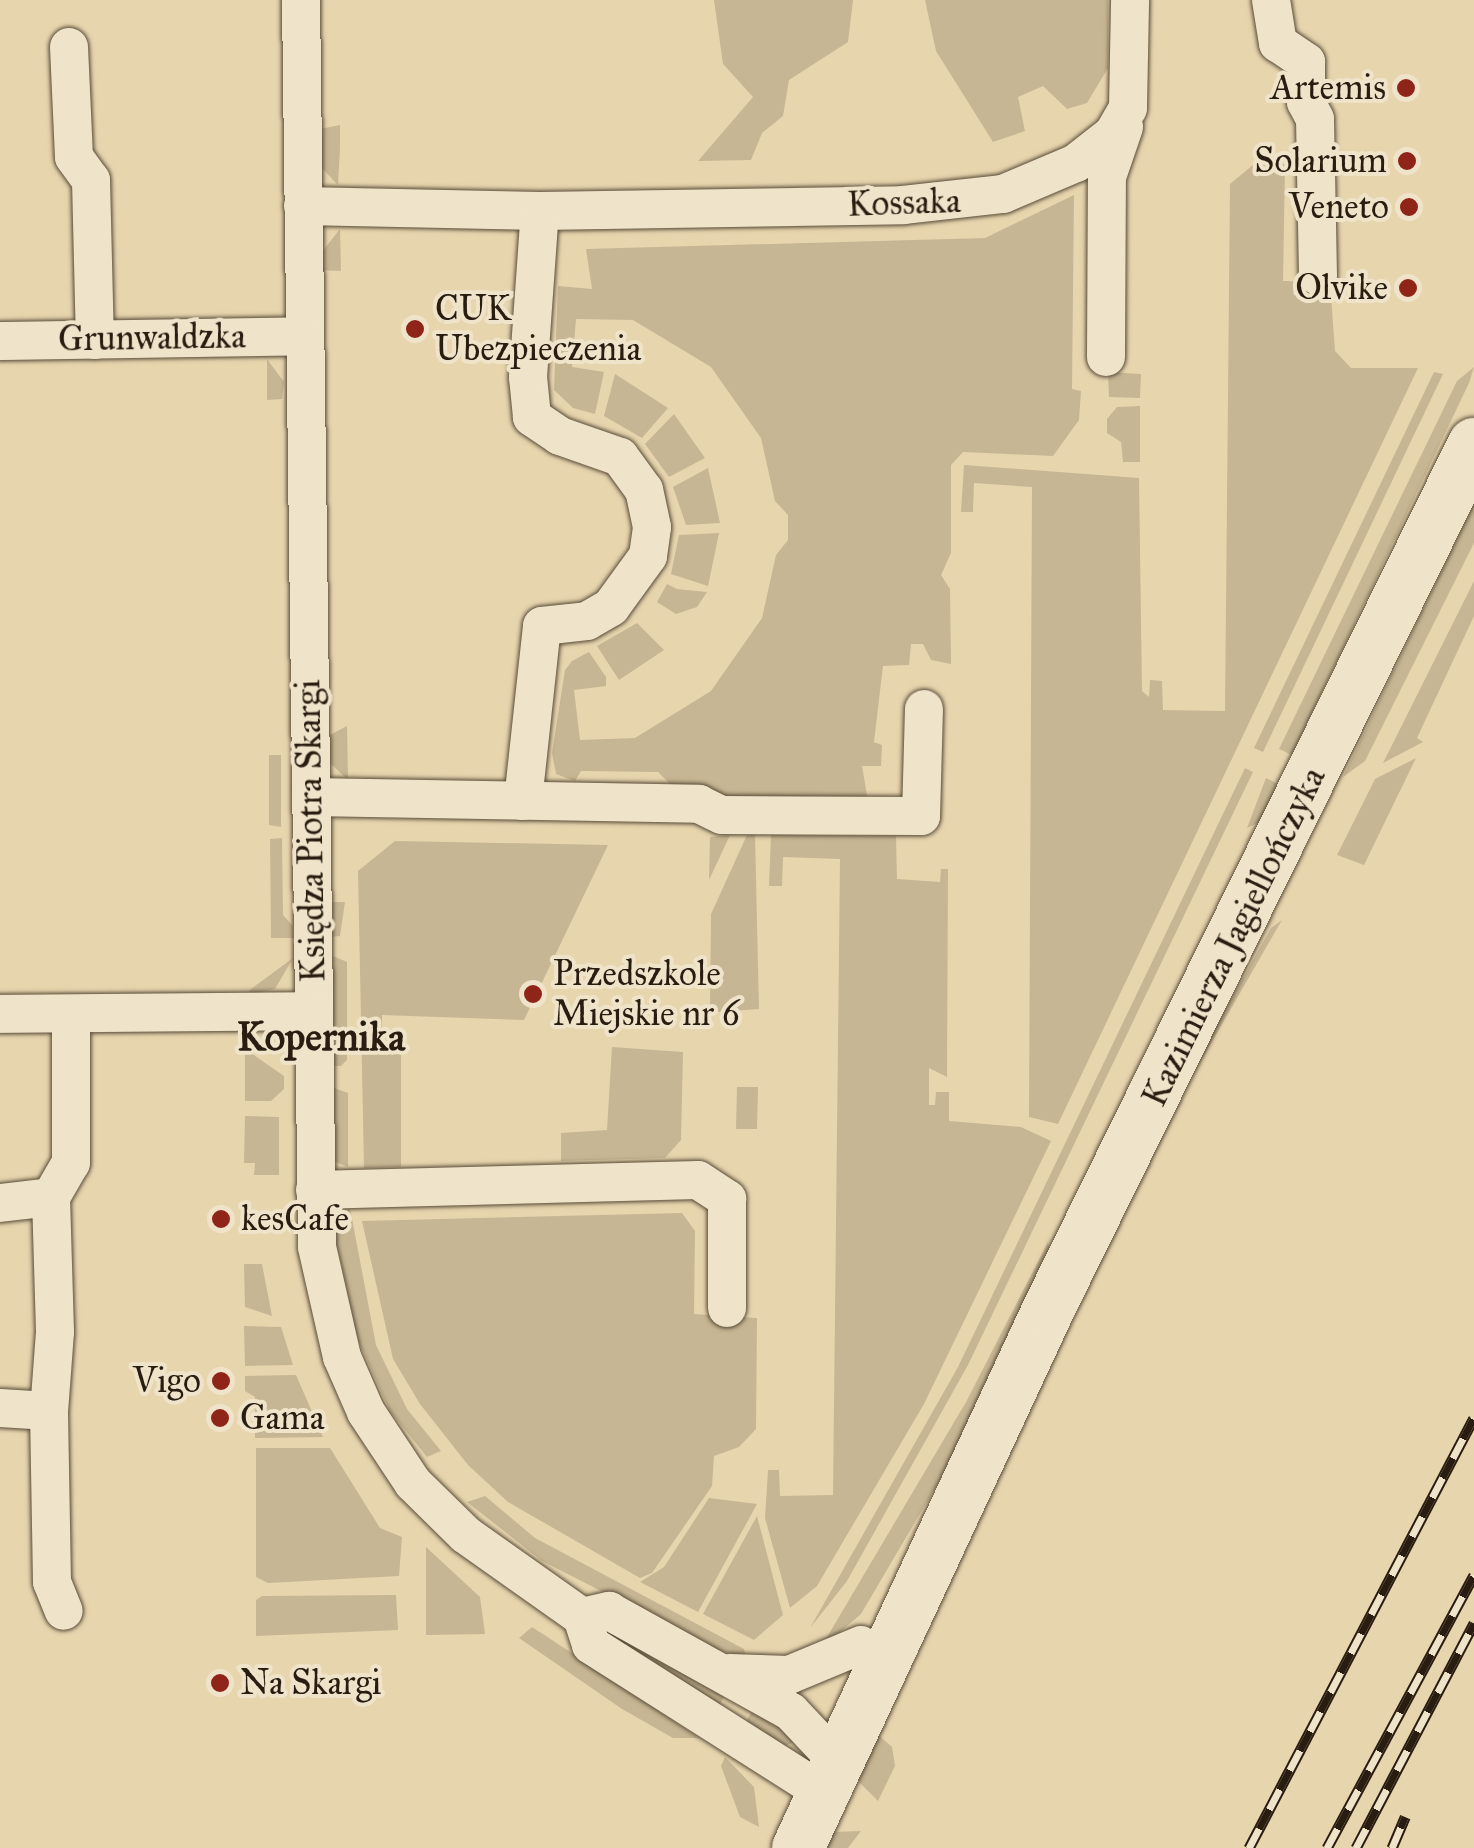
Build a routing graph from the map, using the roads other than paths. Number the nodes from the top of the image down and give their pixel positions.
1 (302, 0) edge
2 (1130, 0) edge
3 (1271, 0) edge
4 (70, 47) dead end
5 (1128, 108) junction
6 (302, 206) junction
7 (540, 211) junction
8 (1318, 276) dead end
9 (304, 336) junction
10 (96, 340) junction
11 (0, 341) edge
12 (1106, 357) dead end
13 (1474, 444) edge
14 (924, 709) dead end
15 (310, 798) junction
16 (523, 801) junction
17 (313, 1011) junction
18 (0, 1014) edge
19 (71, 1014) junction
20 (316, 1190) junction
21 (51, 1197) junction
22 (0, 1203) edge
23 (727, 1308) dead end
24 (0, 1408) edge
25 (50, 1411) junction
26 (992, 1428) junction
27 (64, 1612) dead end
28 (582, 1618) junction
29 (861, 1646) junction
30 (718, 1671) junction
31 (820, 1768) junction
32 (764, 1848) edge
33 (798, 1848) edge

1 - 6 street, Księdza Piotra Skargi
2 - 5 street
3 - 8 street
4 - 10 street
5 - 7 street, Kossaka
5 - 12 street
6 - 7 street, Kossaka
6 - 9 street, Księdza Piotra Skargi
7 - 16 street
9 - 10 street, Grunwaldzka
9 - 15 street, Księdza Piotra Skargi
10 - 11 street, Grunwaldzka
13 - 26 main road, Kazimierza Jagiellończyka
14 - 16 street
15 - 16 street
15 - 17 street, Księdza Piotra Skargi
17 - 19 street
17 - 20 street, Księdza Piotra Skargi
18 - 19 street
19 - 21 street
20 - 23 street
20 - 28 street, Księdza Piotra Skargi
21 - 22 street
21 - 25 street
24 - 25 street
25 - 27 street
26 - 29 main road, Kazimierza Jagiellończyka
26 - 31 main road, Kazimierza Jagiellończyka
28 - 30 street, Księdza Piotra Skargi
28 - 31 street, Księdza Piotra Skargi
29 - 30 street, Księdza Piotra Skargi
29 - 31 main road, Kazimierza Jagiellończyka
30 - 31 street, Księdza Piotra Skargi
31 - 32 main road, Kazimierza Jagiellończyka
31 - 33 main road, Kazimierza Jagiellończyka

